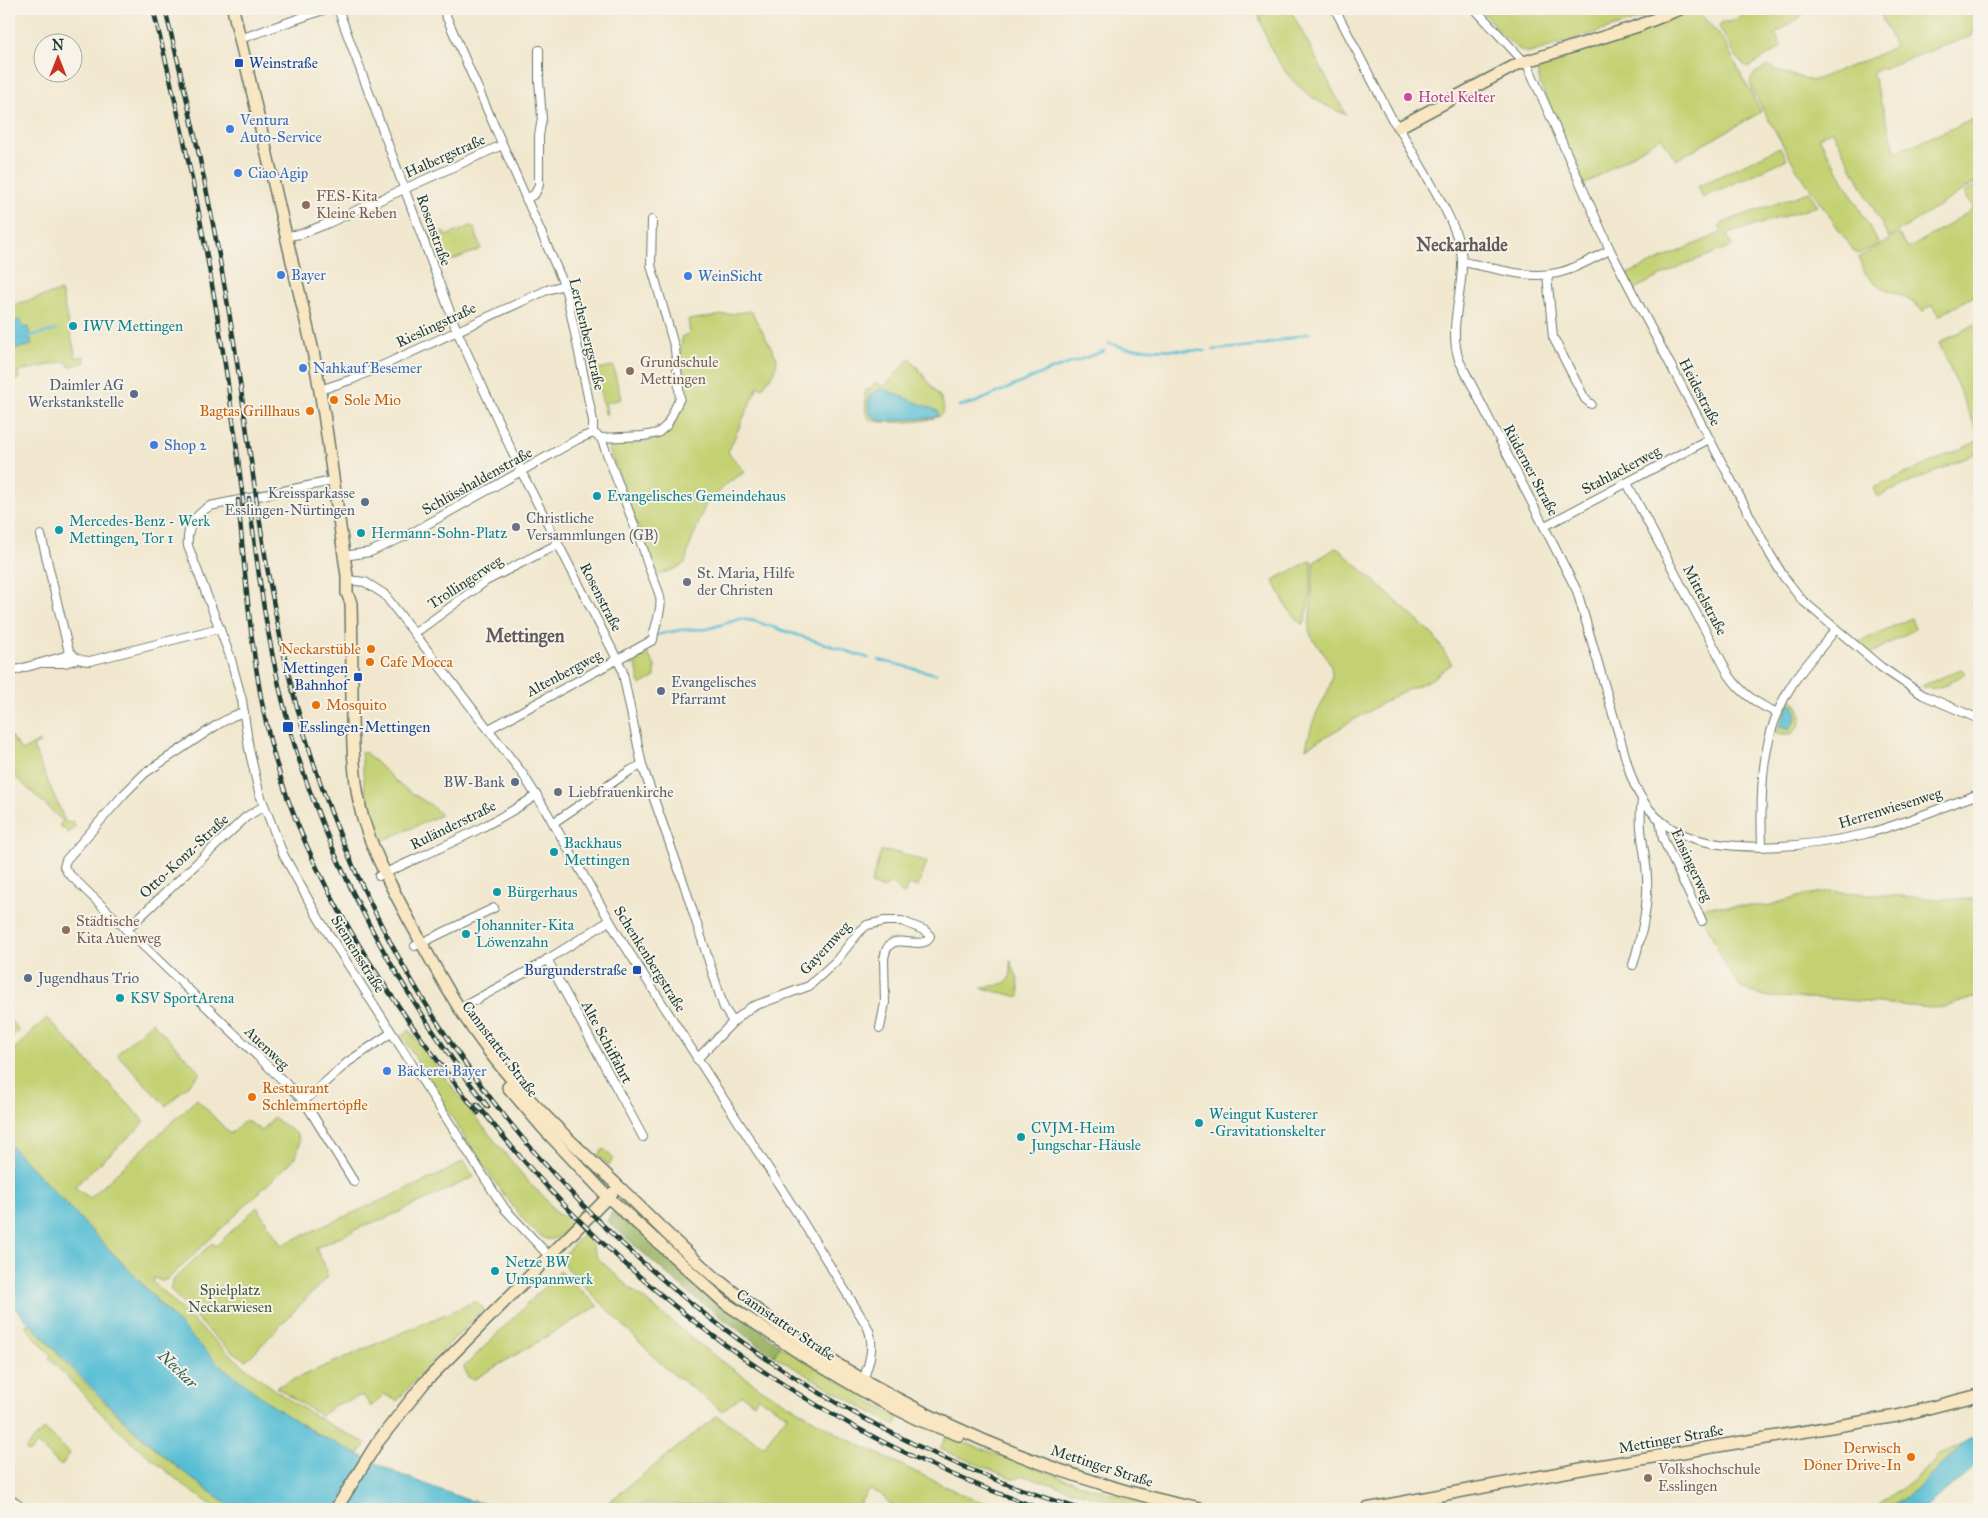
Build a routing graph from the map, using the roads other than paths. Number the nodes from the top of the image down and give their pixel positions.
1 (233, 9) edge
2 (326, 9) edge
3 (338, 9) edge
4 (443, 9) edge
5 (1335, 9) edge
6 (1475, 9) edge
7 (1680, 9) edge
8 (240, 40) junction
9 (538, 50) dead end
10 (1524, 62) junction
11 (1399, 127) junction
12 (502, 145) junction
13 (405, 189) junction
14 (526, 199) junction
15 (652, 220) dead end
16 (287, 236) junction
17 (1610, 250) junction
18 (1462, 262) junction
19 (1547, 274) junction
20 (564, 285) junction
21 (457, 331) junction
22 (320, 390) junction
23 (1591, 404) dead end
24 (593, 433) junction
25 (601, 438) junction
26 (1709, 439) junction
27 (521, 471) junction
28 (332, 481) junction
29 (1627, 483) junction
30 (1545, 526) junction
31 (40, 535) dead end
32 (558, 544) junction
33 (344, 556) junction
34 (347, 580) junction
35 (220, 628) junction
36 (1836, 629) junction
37 (415, 633) junction
38 (75, 657) junction
39 (618, 660) junction
40 (9, 672) edge
41 (244, 712) junction
42 (1778, 713) junction
43 (1979, 719) edge
44 (489, 729) junction
45 (642, 765) junction
46 (1979, 794) edge
47 (537, 795) junction
48 (1642, 800) junction
49 (264, 806) junction
50 (1660, 820) junction
51 (553, 822) junction
52 (1762, 846) junction
53 (382, 874) junction
54 (494, 908) dead end
55 (609, 921) junction
56 (1702, 921) dead end
57 (126, 930) junction
58 (418, 944) junction
59 (547, 959) junction
60 (1633, 965) dead end
61 (459, 1009) junction
62 (733, 1022) junction
63 (880, 1028) dead end
64 (391, 1033) junction
65 (697, 1059) junction
66 (304, 1101) junction
67 (642, 1137) dead end
68 (354, 1182) dead end
69 (618, 1186) junction
70 (608, 1197) junction
71 (549, 1256) junction
72 (861, 1384) junction
73 (1979, 1396) edge
74 (9, 1498) edge
75 (21, 1507) dead end
76 (336, 1509) edge
77 (1200, 1509) edge
78 (1366, 1509) edge

1 - 8 main road, Cannstatter Straße
2 - 8 street
3 - 13 street, Rosenstraße
4 - 12 street, Lerchenbergstraße
5 - 11 street, Rüderner Straße
6 - 10 street, Heidestraße
7 - 10 main road
8 - 16 main road, Cannstatter Straße
9 - 14 street
10 - 11 main road
10 - 17 street, Heidestraße
11 - 18 street, Rüderner Straße
12 - 13 street, Halbergstraße
12 - 14 street, Lerchenbergstraße
13 - 16 street, Halbergstraße
13 - 21 street, Rosenstraße
14 - 20 street, Lerchenbergstraße
15 - 25 street
16 - 22 main road, Cannstatter Straße
17 - 19 street
17 - 26 street, Heidestraße
18 - 19 street
18 - 30 street, Rüderner Straße
19 - 23 street
20 - 21 street, Rieslingstraße
20 - 24 street, Lerchenbergstraße
21 - 22 street, Rieslingstraße
21 - 27 street, Rosenstraße
22 - 28 main road, Cannstatter Straße
24 - 25 street
24 - 27 street, Schlüsshaldenstraße
25 - 39 street, Altenbergweg
26 - 29 street, Stahlackerweg
26 - 36 street, Heidestraße
27 - 32 street, Rosenstraße
27 - 33 street, Schlüsshaldenstraße
28 - 33 main road, Cannstatter Straße
28 - 35 street, Siemensstraße
29 - 30 street, Stahlackerweg
29 - 42 street, Mittelstraße
30 - 48 street, Rüderner Straße
31 - 38 street
32 - 37 street, Trollingerweg
32 - 39 street, Rosenstraße
33 - 34 main road, Cannstatter Straße
34 - 37 street, Schenkenbergstraße
34 - 53 main road, Cannstatter Straße
35 - 38 street
35 - 41 street, Siemensstraße
36 - 42 street
36 - 43 street, Heidestraße
37 - 44 street, Schenkenbergstraße
38 - 40 street
39 - 44 street, Altenbergweg
39 - 45 street, Rosenstraße
41 - 49 street, Siemensstraße
41 - 57 street, Auenweg
42 - 52 street
44 - 47 street, Schenkenbergstraße
45 - 51 street
45 - 62 street, Rosenstraße
46 - 52 street, Herrenwiesenweg
47 - 51 street, Schenkenbergstraße
47 - 53 street, Ruländerstraße
48 - 50 street, Herrenwiesenweg
48 - 60 street
49 - 57 street, Otto-Konz-Straße
49 - 64 street, Siemensstraße
50 - 52 street, Herrenwiesenweg
50 - 56 street, Ensingerweg
51 - 55 street, Schenkenbergstraße
53 - 58 main road, Cannstatter Straße
54 - 58 street
55 - 59 street
55 - 65 street, Schenkenbergstraße
57 - 66 street, Auenweg
58 - 61 main road, Cannstatter Straße
58 - 70 main road, Cannstatter Straße
59 - 61 street
59 - 67 street, Alte Schiffahrt
61 - 69 main road, Cannstatter Straße
62 - 63 street, Gayernweg
62 - 65 street
64 - 66 street
64 - 71 street, Siemensstraße
65 - 72 street, Schenkenbergstraße
66 - 68 street, Auenweg
69 - 70 main road
69 - 72 main road, Cannstatter Straße
70 - 71 main road
70 - 72 main road, Cannstatter Straße
71 - 76 main road
72 - 77 main road, Mettinger Straße
73 - 78 main road, Mettinger Straße
74 - 75 street

